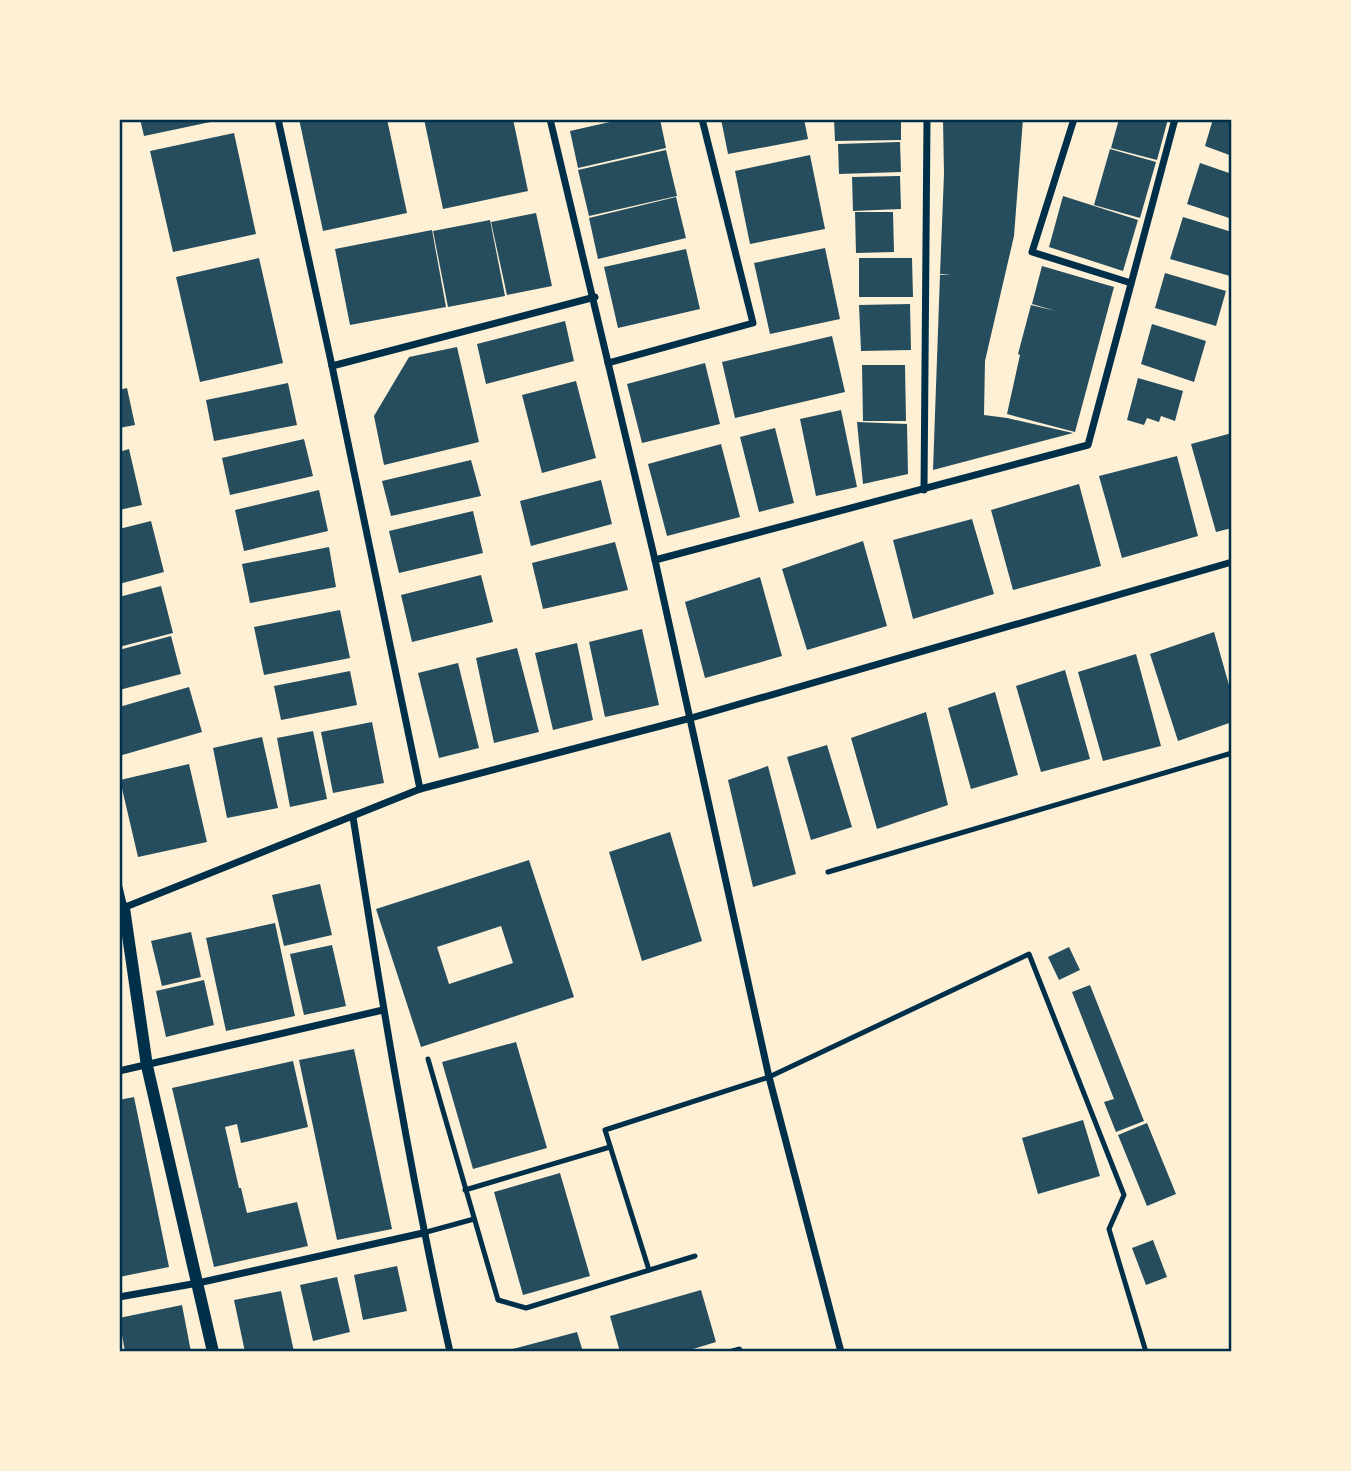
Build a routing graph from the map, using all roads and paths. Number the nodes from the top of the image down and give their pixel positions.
1 (278, 119) edge
2 (551, 119) edge
3 (702, 119) edge
4 (927, 119) edge
5 (1074, 119) edge
6 (1175, 119) edge
7 (1131, 283) junction
8 (594, 297) junction
9 (608, 363) junction
10 (332, 366) junction
11 (924, 490) junction
12 (655, 560) junction
13 (1232, 562) edge
14 (691, 718) junction
15 (1232, 753) edge
16 (420, 789) junction
17 (353, 817) junction
18 (828, 872) dead end
19 (119, 887) edge
20 (122, 908) edge
21 (383, 1010) junction
22 (428, 1059) dead end
23 (147, 1066) junction
24 (119, 1071) edge
25 (769, 1077) junction
26 (610, 1147) junction
27 (466, 1190) junction
28 (474, 1219) junction
29 (423, 1233) junction
30 (695, 1256) dead end
31 (649, 1270) junction
32 (198, 1283) junction
33 (119, 1297) edge
34 (213, 1352) edge
35 (450, 1352) edge
36 (841, 1352) edge
37 (1146, 1352) edge

1 - 10 street
2 - 8 street
3 - 9 street
4 - 11 street
5 - 7 street
6 - 7 street
7 - 11 street
8 - 9 street
8 - 10 street
9 - 12 street
10 - 16 street
11 - 12 street
12 - 14 street
13 - 14 street
14 - 16 street
14 - 25 street
15 - 18 lane
16 - 17 street
17 - 20 street
17 - 21 street
19 - 20 street
20 - 23 street
21 - 23 street
21 - 29 street
22 - 27 lane
23 - 24 street
23 - 32 street
25 - 26 lane
25 - 36 street
25 - 37 lane
26 - 27 lane
26 - 31 lane
27 - 28 lane
28 - 29 lane
28 - 31 lane
29 - 32 street
29 - 35 street
30 - 31 lane
32 - 33 street
32 - 34 street

